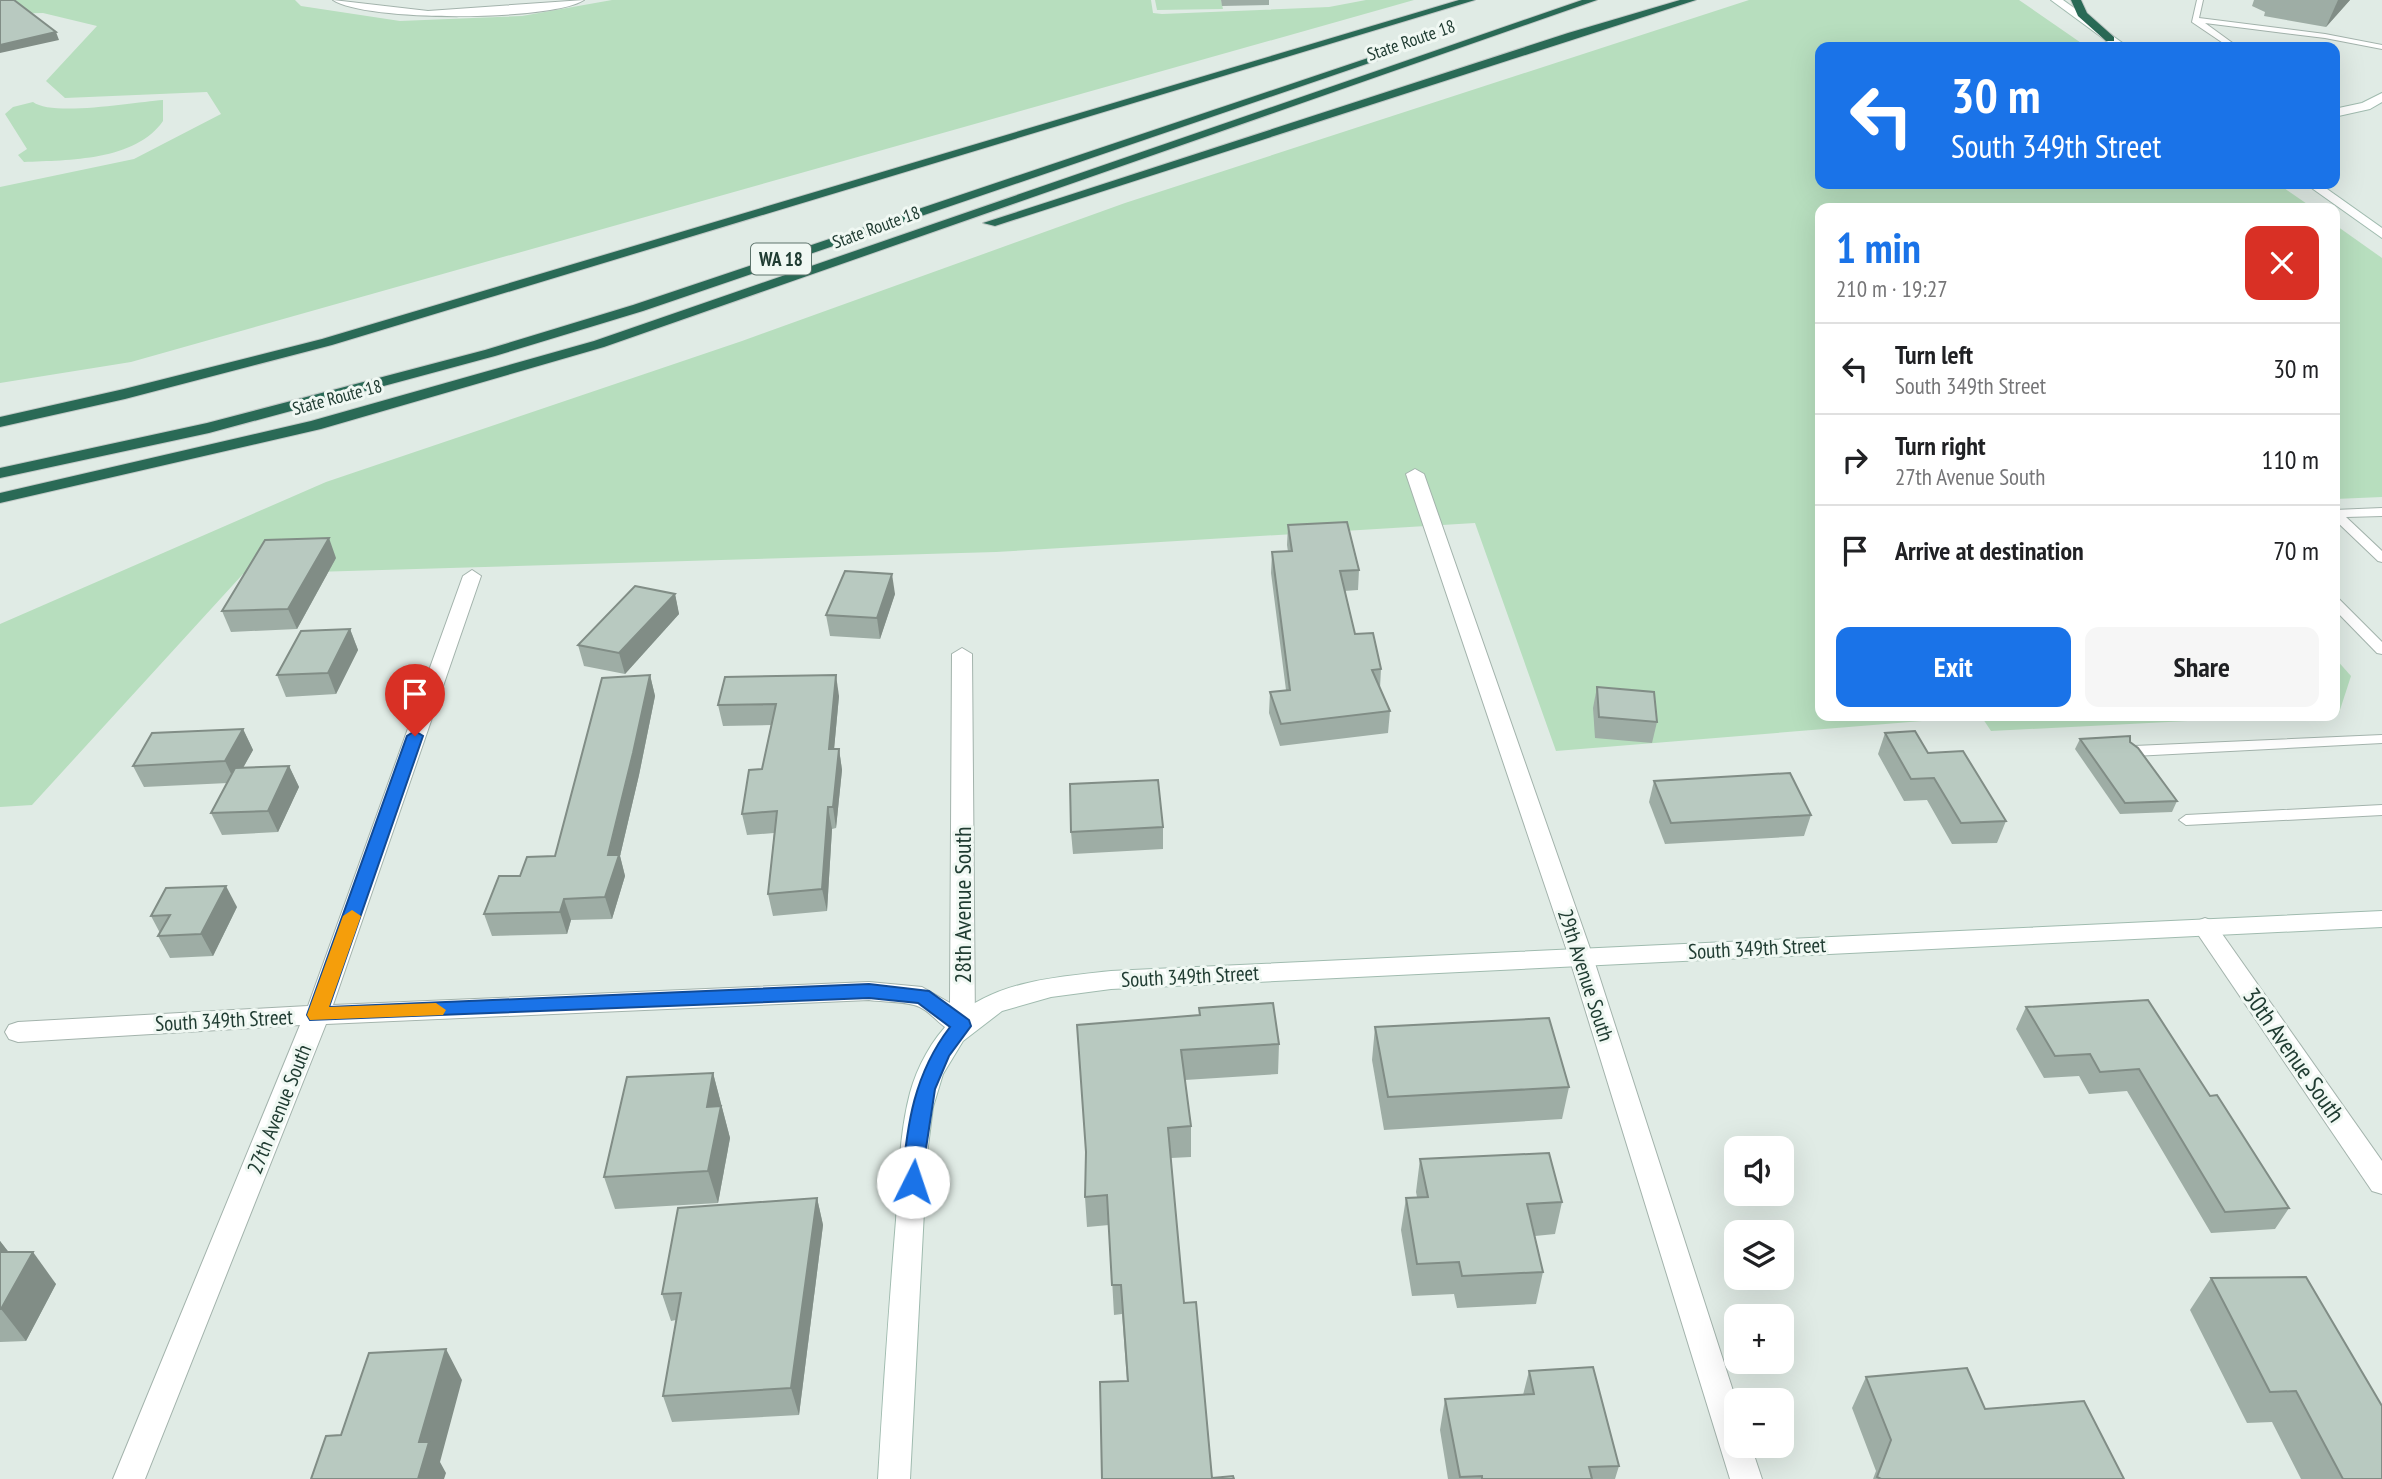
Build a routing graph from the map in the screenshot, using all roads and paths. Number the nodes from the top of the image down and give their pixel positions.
1 (338, 0) edge
2 (579, 0) edge
3 (1462, 0) edge
4 (1470, 0) edge
5 (1549, 0) edge
6 (1592, 0) edge
7 (1691, 0) edge
8 (2056, 0) edge
9 (2076, 0) edge
10 (2200, 0) edge
11 (1445, 7) junction
12 (2195, 20) junction
13 (2316, 35) junction
14 (2110, 39) junction
15 (2308, 41) dead end
16 (2114, 42) edge
17 (2227, 42) edge
18 (2382, 47) edge
19 (2382, 97) edge
20 (2340, 112) edge
21 (2319, 189) edge
22 (2339, 203) edge
23 (2340, 204) edge
24 (2382, 234) edge
25 (755, 292) junction
26 (0, 422) edge
27 (0, 472) edge
28 (1415, 474) dead end
29 (0, 499) edge
30 (2382, 512) edge
31 (2340, 514) edge
32 (2340, 519) edge
33 (2382, 558) edge
34 (472, 576) dead end
35 (2340, 607) edge
36 (2382, 650) edge
37 (962, 654) dead end
38 (2382, 739) edge
39 (2134, 751) edge
40 (2382, 810) edge
41 (2186, 820) dead end
42 (2382, 919) edge
43 (2205, 927) junction
44 (1581, 957) junction
45 (317, 1015) junction
46 (962, 1026) junction
47 (18, 1032) dead end
48 (2382, 1183) edge
49 (129, 1479) edge
50 (894, 1479) edge
51 (1746, 1479) edge

1 - 2 street
3 - 11 highway
4 - 11 highway
5 - 27 highway, State Route 18 / WA 18
6 - 25 highway, State Route 18 / WA 18
7 - 25 highway
8 - 14 street
9 - 14 highway
10 - 12 lane
11 - 26 highway
12 - 13 lane
12 - 17 lane
13 - 15 lane
13 - 18 lane
14 - 16 street
19 - 20 street
21 - 22 street
23 - 24 street
25 - 29 highway, State Route 18 / WA 18
28 - 44 street, 29th Avenue South
30 - 31 lane
32 - 33 lane
34 - 45 street, 27th Avenue South
35 - 36 lane
37 - 46 street, 28th Avenue South
38 - 39 lane
40 - 41 lane
42 - 43 street, South 349th Street
43 - 44 street, South 349th Street
43 - 48 street, 30th Avenue South
44 - 46 street, South 349th Street
44 - 51 street, 29th Avenue South
45 - 46 street, South 349th Street
45 - 47 street, South 349th Street
45 - 49 street, 27th Avenue South
46 - 50 street

